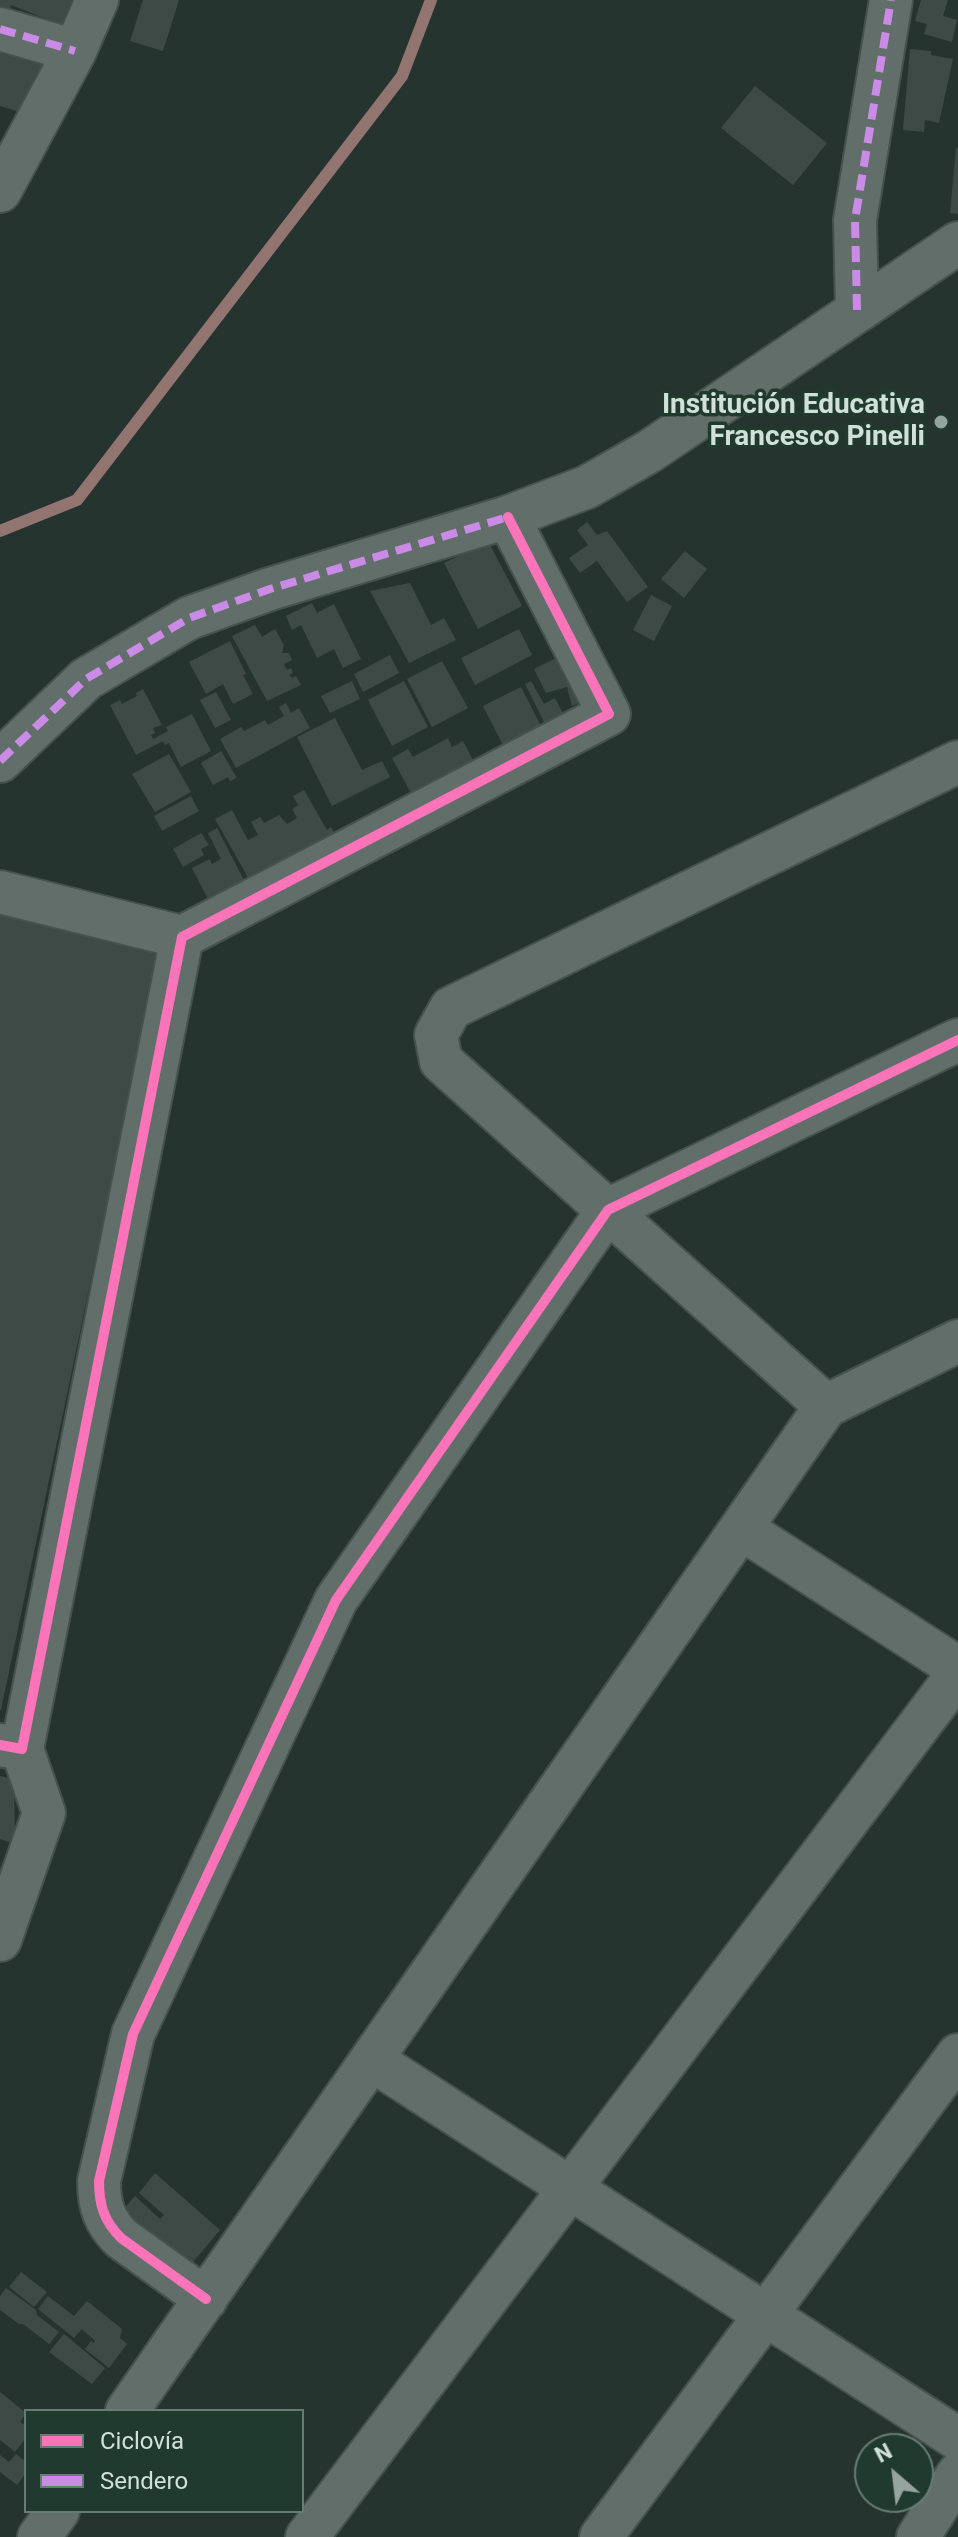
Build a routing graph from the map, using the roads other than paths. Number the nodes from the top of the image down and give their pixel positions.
1 (97, 0) edge
2 (891, 0) edge
3 (0, 29) edge
4 (75, 51) junction
5 (0, 191) edge
6 (958, 243) edge
7 (857, 310) junction
8 (508, 517) junction
9 (0, 761) edge
10 (958, 762) edge
11 (0, 892) edge
12 (182, 937) junction
13 (958, 1040) edge
14 (608, 1210) junction
15 (958, 1341) edge
16 (826, 1406) junction
17 (742, 1529) junction
18 (958, 1671) edge
19 (11, 1747) edge
20 (0, 1940) edge
21 (958, 2055) edge
22 (372, 2060) junction
23 (570, 2188) junction
24 (206, 2299) junction
25 (765, 2315) junction
26 (128, 2409) edge
27 (958, 2439) edge
28 (958, 2474) edge
29 (57, 2513) edge
30 (39, 2537) edge
31 (307, 2537) edge
32 (601, 2537) edge
33 (918, 2537) edge

1 - 4 street
2 - 7 street
3 - 4 street
4 - 5 street
6 - 7 street
7 - 8 street
8 - 9 street
8 - 12 street
10 - 14 street
11 - 12 street
12 - 19 street
13 - 14 street
14 - 16 street
14 - 24 street
15 - 16 street
16 - 17 street
17 - 18 street
17 - 22 street
18 - 23 street
19 - 20 street
21 - 25 street
22 - 23 street
22 - 24 street
23 - 25 street
23 - 31 street
24 - 26 street
25 - 27 street
25 - 32 street
28 - 33 street
29 - 30 street

